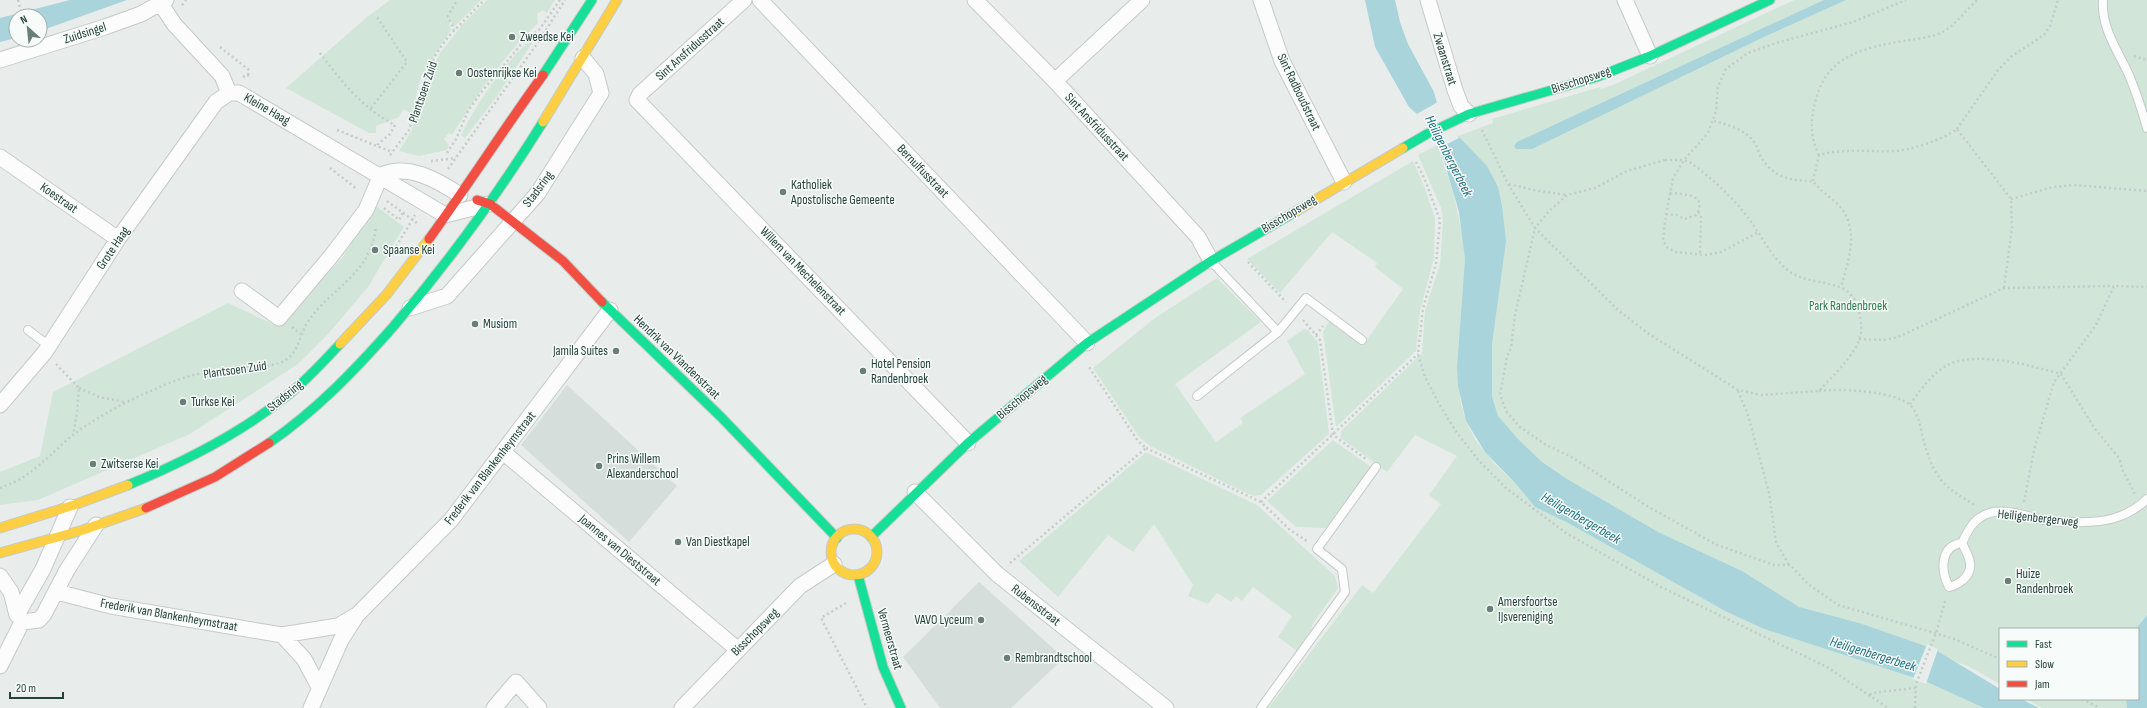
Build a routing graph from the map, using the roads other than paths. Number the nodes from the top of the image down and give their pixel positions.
1 (592, 0) edge
2 (617, 0) edge
3 (744, 0) edge
4 (760, 0) edge
5 (975, 0) edge
6 (1142, 0) edge
7 (1261, 0) edge
8 (1428, 0) edge
9 (1625, 0) edge
10 (1770, 0) edge
11 (2103, 0) edge
12 (164, 2) edge
13 (1650, 56) junction
14 (583, 58) junction
15 (0, 60) edge
16 (1055, 82) junction
17 (227, 88) junction
18 (637, 100) joint
19 (1469, 114) junction
20 (2147, 128) edge
21 (0, 157) edge
22 (381, 175) junction
23 (1344, 182) junction
24 (460, 195) junction
25 (490, 204) junction
26 (445, 215) junction
27 (512, 221) junction
28 (118, 239) junction
29 (1211, 261) junction
30 (242, 291) dead end
31 (410, 308) junction
32 (610, 310) junction
33 (28, 330) dead end
34 (1278, 332) junction
35 (1362, 340) dead end
36 (1087, 343) junction
37 (49, 353) junction
38 (1197, 396) dead end
39 (0, 405) edge
40 (968, 443) junction
41 (504, 452) junction
42 (1376, 466) road end
43 (915, 492) junction
44 (2147, 499) edge
45 (70, 507) junction
46 (96, 525) junction
47 (0, 528) edge
48 (57, 537) junction
49 (871, 537) junction
50 (837, 538) junction
51 (1962, 543) junction
52 (0, 553) edge
53 (834, 564) junction
54 (858, 575) junction
55 (0, 576) edge
56 (57, 592) junction
57 (357, 615) junction
58 (20, 619) junction
59 (282, 635) junction
60 (737, 649) junction
61 (0, 666) edge
62 (319, 687) junction
63 (311, 708) edge
64 (494, 708) edge
65 (539, 708) edge
66 (682, 708) edge
67 (901, 708) edge
68 (1166, 708) edge
69 (1261, 708) edge

1 - 24 street, Stadsring
2 - 14 street, Stadsring
3 - 18 street, Sint Ansfridusstraat
4 - 36 street, Bernulfusstraat
5 - 16 street, Sint Ansfridusstraat
6 - 16 street
7 - 23 street, Sint Radboudstraat
8 - 19 street, Zwaanstraat
9 - 13 street
10 - 13 street, Bisschopsweg
11 - 20 lane
12 - 15 street, Zuidsingel
12 - 17 street
13 - 19 street, Bisschopsweg
14 - 25 street, Stadsring
14 - 27 street, Stadsring
16 - 29 street, Sint Ansfridusstraat
17 - 22 street, Kleine Haag
17 - 28 street, Grote Haag
18 - 40 street, Willem van Mechelenstraat
19 - 23 street, Bisschopsweg
21 - 28 street, Koestraat
22 - 24 street
22 - 26 street, Kleine Haag
22 - 30 street
23 - 29 street, Bisschopsweg
24 - 25 street
24 - 26 street, Stadsring
25 - 26 street
25 - 27 street, Hendrik van Viandenstraat
25 - 31 street, Stadsring
26 - 45 street, Stadsring
27 - 31 street, Stadsring
27 - 32 street, Hendrik van Viandenstraat
28 - 37 street, Grote Haag
29 - 34 lane
29 - 36 street, Bisschopsweg
31 - 46 street, Stadsring
32 - 41 street, Frederik van Blankenheymstraat
32 - 50 street, Hendrik van Viandenstraat
33 - 37 lane
34 - 35 lane
34 - 38 lane
36 - 40 street, Bisschopsweg
37 - 39 street, Grote Haag
40 - 43 street, Bisschopsweg
41 - 57 street, Frederik van Blankenheymstraat
41 - 60 street, Joannes van Dieststraat
42 - 69 lane
43 - 49 street, Bisschopsweg
43 - 68 street, Rubensstraat
44 - 51 lane, Heiligenbergerweg
45 - 47 street, Stadsring
45 - 48 street
46 - 48 street, Stadsring
46 - 56 street
48 - 52 street, Stadsring
48 - 58 street
49 - 50 street
49 - 54 street
50 - 53 street
51 - 51 lane, Heiligenbergerweg
53 - 54 street
53 - 60 street, Bisschopsweg
54 - 67 street, Vermeerstraat
55 - 58 street
56 - 58 street
56 - 59 street, Frederik van Blankenheymstraat
57 - 59 street, Frederik van Blankenheymstraat
57 - 62 street, Frederik van Blankenheymstraat
58 - 61 street
59 - 62 street
60 - 66 street, Bisschopsweg
62 - 63 street, Frederik van Blankenheymstraat
64 - 65 street

